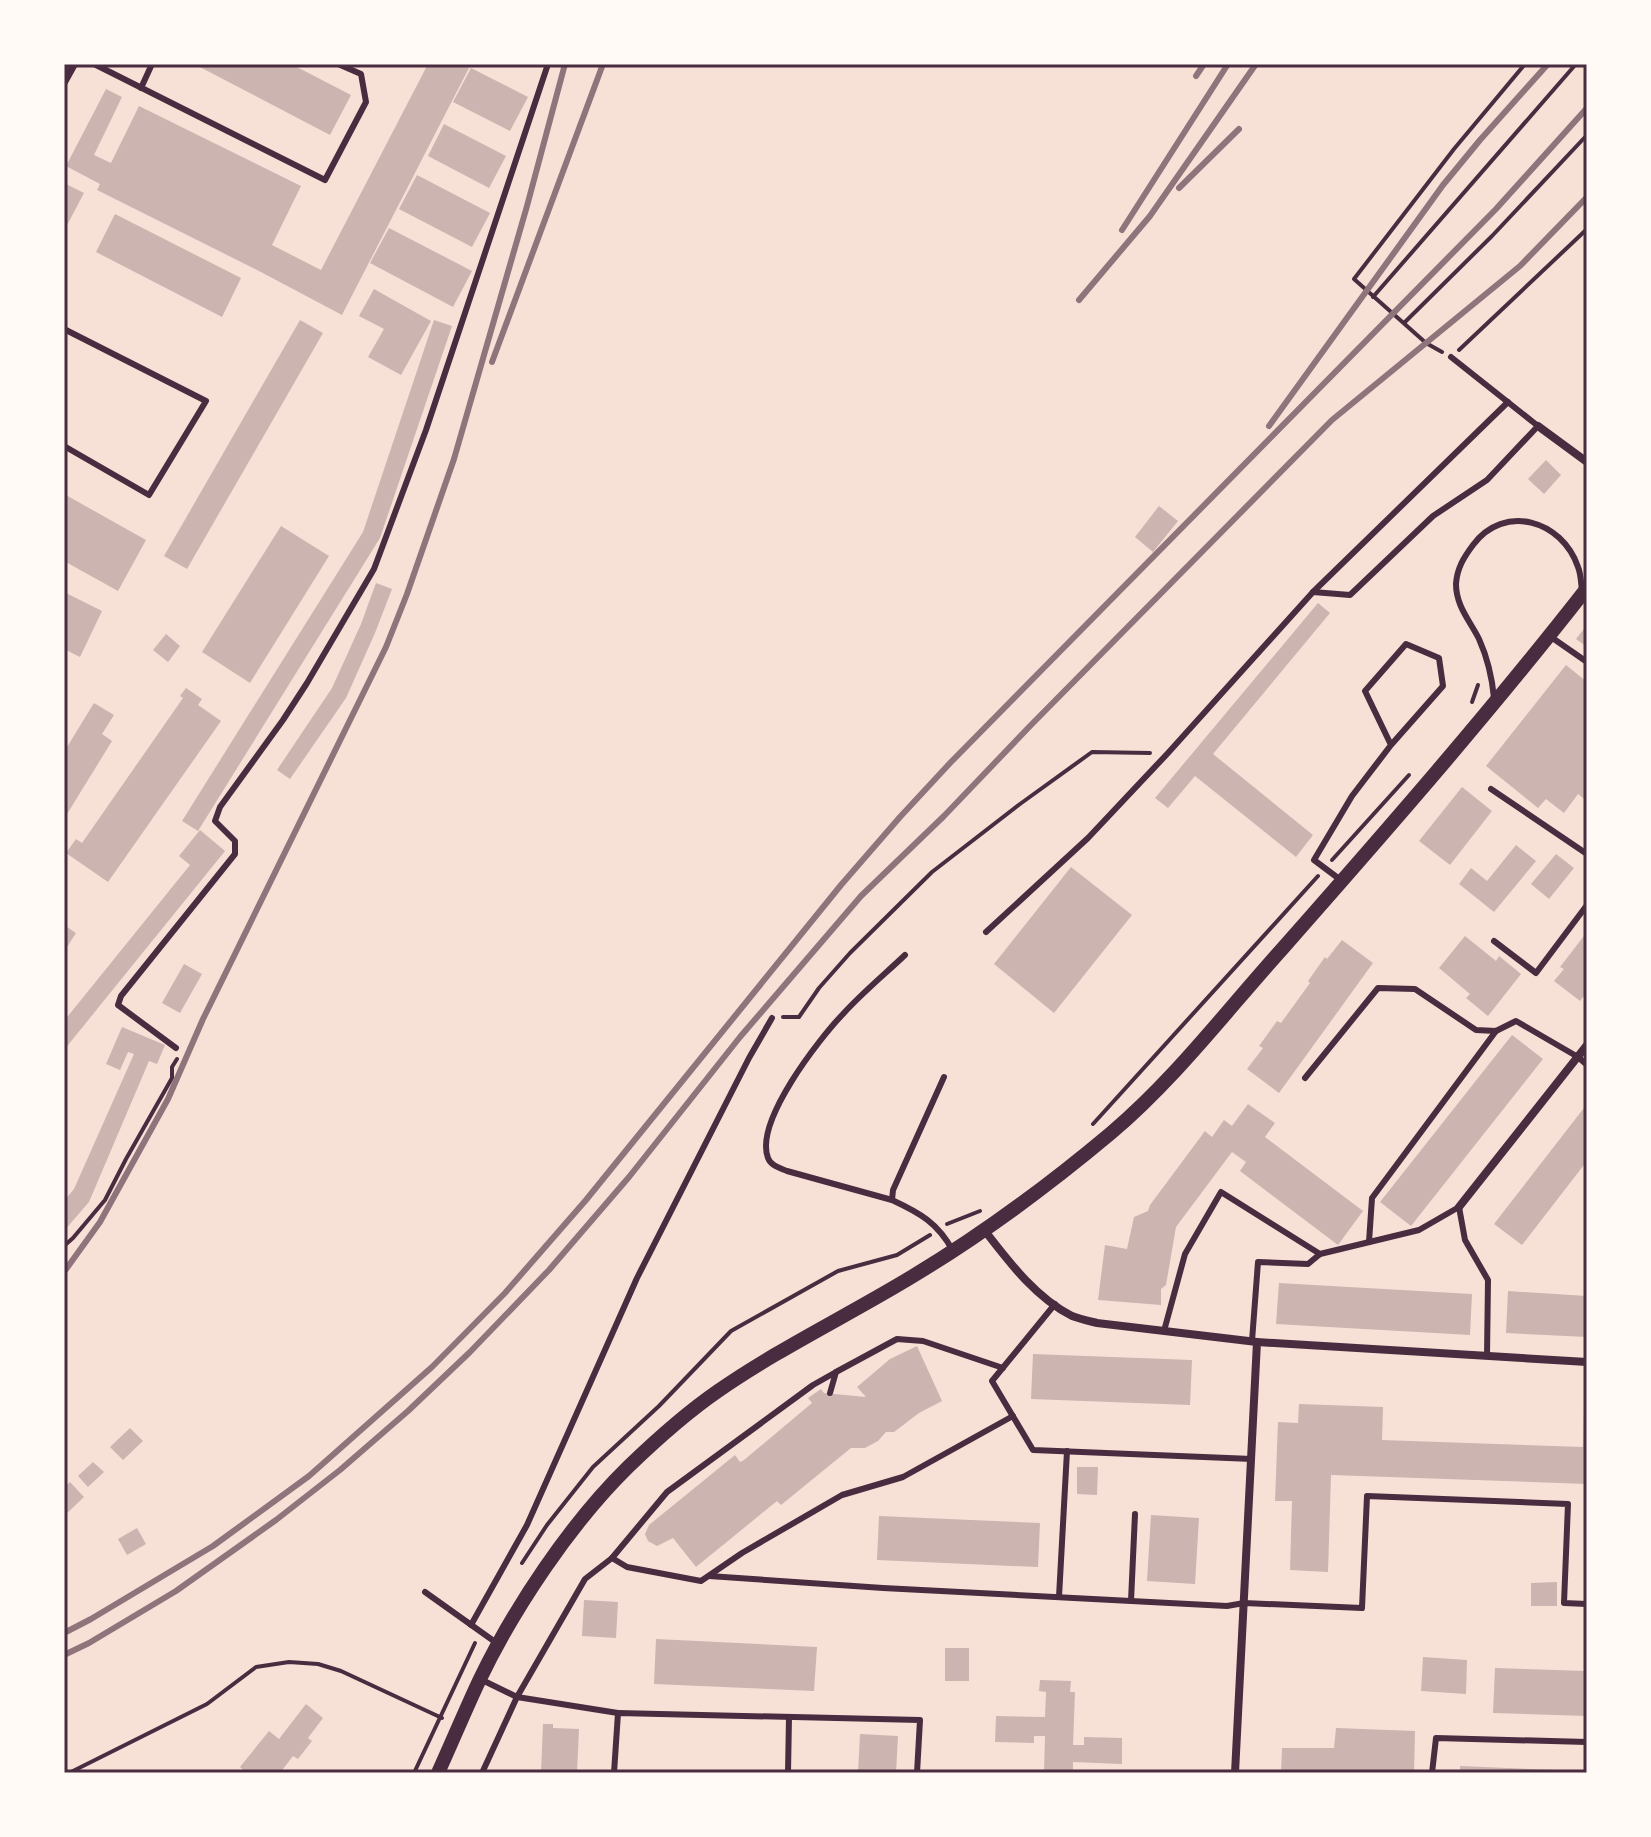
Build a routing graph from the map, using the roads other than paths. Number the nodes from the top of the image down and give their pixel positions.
1 (74, 64) edge
2 (94, 64) edge
3 (152, 64) edge
4 (338, 64) edge
5 (548, 64) edge
6 (64, 82) edge
7 (141, 88) junction
8 (64, 329) edge
9 (1451, 357) road end
10 (1508, 402) junction
11 (1538, 426) junction
12 (64, 446) edge
13 (1587, 462) edge
14 (1584, 591) edge
15 (1313, 592) junction
16 (1549, 636) junction
17 (1587, 662) edge
18 (1494, 703) junction
19 (1391, 745) junction
20 (1491, 789) dead end
21 (1587, 854) edge
22 (1342, 881) junction
23 (1587, 905) edge
24 (986, 932) dead end
25 (1494, 941) dead end
26 (905, 955) dead end
27 (772, 1018) road end
28 (1496, 1031) junction
29 (1587, 1045) edge
30 (176, 1048) road end
31 (1578, 1057) junction
32 (1587, 1065) edge
33 (944, 1077) dead end
34 (1305, 1078) dead end
35 (892, 1200) junction
36 (1459, 1207) junction
37 (985, 1231) junction
38 (1369, 1242) junction
39 (953, 1251) junction
40 (1320, 1254) junction
41 (1055, 1304) junction
42 (1164, 1331) junction
43 (1254, 1341) junction
44 (1487, 1356) junction
45 (1587, 1362) edge
46 (1003, 1368) junction
47 (836, 1372) junction
48 (830, 1393) dead end
49 (1013, 1416) junction
50 (1067, 1451) junction
51 (1252, 1459) junction
52 (1135, 1514) dead end
53 (612, 1558) junction
54 (709, 1576) junction
55 (425, 1592) dead end
56 (1059, 1597) junction
57 (1131, 1601) junction
58 (1244, 1603) junction
59 (1587, 1604) edge
60 (471, 1625) junction
61 (498, 1644) junction
62 (480, 1679) junction
63 (517, 1697) junction
64 (618, 1713) junction
65 (789, 1717) junction
66 (1587, 1742) edge
67 (438, 1773) edge
68 (482, 1773) edge
69 (614, 1773) edge
70 (788, 1773) edge
71 (917, 1773) edge
72 (1235, 1773) edge
73 (1432, 1773) edge

1 - 6 street
2 - 7 lane
3 - 7 lane
4 - 7 lane
5 - 30 lane
8 - 12 lane
9 - 10 lane
10 - 11 lane
10 - 15 lane
11 - 13 street
11 - 15 lane
14 - 16 street
14 - 18 lane
15 - 24 lane
16 - 17 lane
16 - 18 street
18 - 22 street
19 - 19 lane
19 - 22 lane
20 - 21 lane
22 - 37 street
23 - 25 lane
26 - 35 lane
27 - 60 lane
28 - 31 lane
28 - 34 lane
28 - 38 lane
29 - 31 street
31 - 32 lane
31 - 36 street
33 - 35 lane
35 - 39 lane
36 - 38 lane
36 - 44 lane
37 - 39 street
37 - 41 street
38 - 40 lane
39 - 61 street
40 - 42 lane
40 - 43 lane
41 - 42 street
41 - 46 lane
42 - 43 street
43 - 44 street
43 - 51 street
44 - 45 street
46 - 47 lane
46 - 49 lane
47 - 48 lane
47 - 53 lane
49 - 50 lane
49 - 54 lane
50 - 51 lane
50 - 56 lane
51 - 58 street
52 - 57 lane
53 - 54 lane
53 - 63 lane
54 - 56 lane
55 - 60 lane
56 - 57 lane
57 - 58 lane
58 - 59 lane
58 - 72 street
60 - 61 lane
61 - 62 street
62 - 63 lane
62 - 67 street
63 - 64 lane
63 - 68 lane
64 - 65 lane
64 - 69 lane
65 - 70 lane
65 - 71 lane
66 - 73 lane

